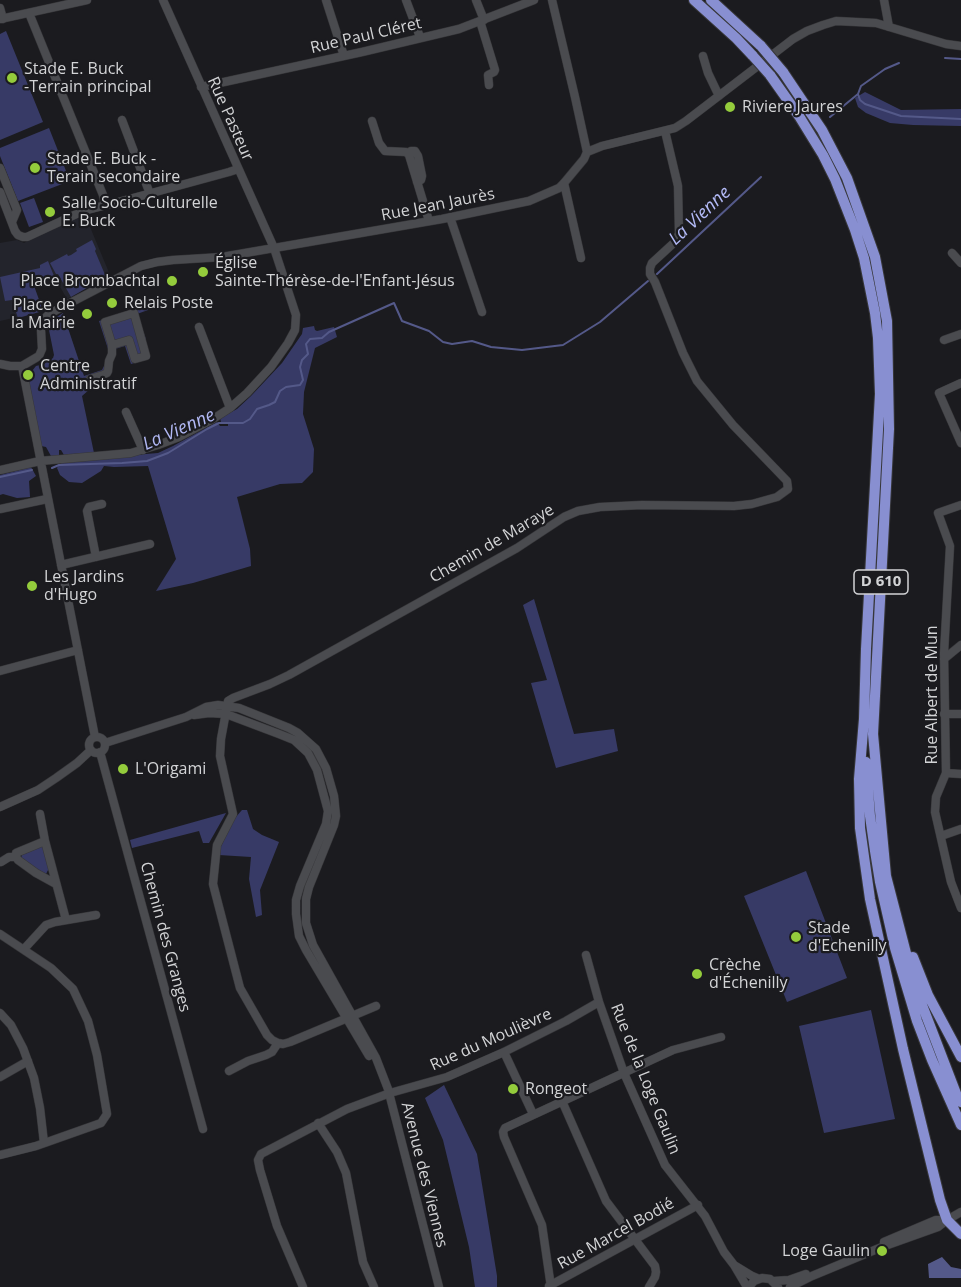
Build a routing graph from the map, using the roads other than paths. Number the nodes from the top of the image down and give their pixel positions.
1 (87, 0) edge
2 (163, 0) edge
3 (326, 0) edge
4 (406, 0) edge
5 (476, 0) edge
6 (534, 0) edge
7 (552, 0) edge
8 (694, 0) edge
9 (711, 0) edge
10 (884, 0) edge
11 (0, 8) edge
12 (29, 13) junction
13 (2, 19) edge
14 (482, 20) junction
15 (890, 27) junction
16 (420, 37) junction
17 (961, 46) edge
18 (344, 56) junction
19 (703, 56) dead end
20 (489, 85) dead end
21 (201, 87) junction
22 (719, 96) junction
23 (122, 120) dead end
24 (372, 121) dead end
25 (665, 131) junction
26 (587, 152) junction
27 (0, 168) edge
28 (238, 169) junction
29 (564, 183) junction
30 (0, 192) edge
31 (150, 194) junction
32 (105, 205) junction
33 (450, 217) junction
34 (429, 221) junction
35 (12, 222) junction
36 (274, 249) junction
37 (952, 253) dead end
38 (581, 258) dead end
39 (961, 263) edge
40 (482, 312) dead end
41 (199, 327) dead end
42 (961, 334) edge
43 (140, 336) junction
44 (129, 340) junction
45 (944, 340) dead end
46 (112, 345) junction
47 (0, 364) edge
48 (22, 366) junction
49 (90, 379) dead end
50 (961, 383) edge
51 (230, 408) junction
52 (126, 412) dead end
53 (961, 443) edge
54 (143, 450) junction
55 (40, 461) junction
56 (0, 470) edge
57 (47, 499) junction
58 (102, 504) dead end
59 (961, 505) edge
60 (0, 509) edge
61 (150, 544) dead end
62 (96, 557) junction
63 (61, 565) junction
64 (944, 633) junction
65 (961, 644) edge
66 (78, 650) junction
67 (944, 659) junction
68 (0, 671) edge
69 (227, 710) junction
70 (944, 714) junction
71 (961, 714) edge
72 (864, 719) junction
73 (95, 737) junction
74 (105, 743) junction
75 (91, 750) junction
76 (100, 752) junction
77 (946, 773) junction
78 (961, 774) edge
79 (0, 807) edge
80 (40, 814) dead end
81 (961, 829) edge
82 (941, 836) junction
83 (45, 841) junction
84 (16, 857) junction
85 (1, 862) edge
86 (56, 884) junction
87 (961, 908) edge
88 (896, 914) junction
89 (96, 915) dead end
90 (66, 920) junction
91 (0, 934) edge
92 (24, 949) junction
93 (586, 955) dead end
94 (599, 1002) junction
95 (376, 1006) dead end
96 (0, 1013) edge
97 (350, 1017) junction
98 (721, 1037) dead end
99 (278, 1043) junction
100 (504, 1052) junction
101 (961, 1057) edge
102 (28, 1060) junction
103 (229, 1071) dead end
104 (624, 1073) junction
105 (0, 1077) edge
106 (390, 1093) junction
107 (562, 1101) junction
108 (961, 1102) edge
109 (533, 1114) junction
110 (318, 1123) junction
111 (961, 1125) edge
112 (203, 1129) dead end
113 (44, 1143) junction
114 (0, 1155) edge
115 (698, 1205) junction
116 (961, 1212) edge
117 (947, 1220) junction
118 (961, 1234) edge
119 (634, 1239) junction
120 (734, 1265) junction
121 (759, 1279) junction
122 (776, 1284) edge
123 (550, 1286) edge
124 (303, 1287) edge
125 (374, 1287) edge
126 (439, 1287) edge
127 (649, 1287) edge
128 (748, 1287) edge
129 (790, 1287) edge

1 - 12 street
2 - 21 street, Rue Pasteur
3 - 18 street
4 - 16 street
5 - 14 street
6 - 14 street, Rue Paul Cléret
7 - 26 street
8 - 72 highway, D 610, bridge
9 - 88 highway, D 610, bridge
10 - 15 street
11 - 13 street
12 - 13 street
12 - 32 street
14 - 16 street, Rue Paul Cléret
14 - 20 street
15 - 17 street
15 - 22 street
16 - 18 street, Rue Paul Cléret
18 - 21 street, Rue Paul Cléret
19 - 22 street
21 - 28 street, Rue Pasteur
22 - 25 street
23 - 31 street
24 - 34 street
25 - 26 street
25 - 69 street, Chemin de Maraye
26 - 29 street, Rue Jean Jaurès
27 - 35 street
28 - 31 street
28 - 36 street, Rue Pasteur
29 - 33 street, Rue Jean Jaurès
29 - 38 street
30 - 35 street
31 - 32 street
32 - 35 street
33 - 34 street, Rue Jean Jaurès
33 - 40 street
34 - 36 street, Rue Jean Jaurès
36 - 48 street, Rue Jean Jaurès
36 - 51 street, Rue Pasteur
37 - 39 street
41 - 51 street
42 - 45 street
43 - 44 street
43 - 44 street
43 - 46 street
44 - 46 street
46 - 49 street
47 - 48 street
48 - 55 street
50 - 53 street
51 - 54 street, Rue Pasteur
52 - 54 street
54 - 55 street, Rue Pasteur
55 - 56 street, Rue Pasteur
55 - 57 street
57 - 60 street
57 - 63 street
58 - 62 street
59 - 64 street, Rue Albert de Mun
61 - 62 street
62 - 63 street
63 - 66 street
64 - 65 street
64 - 67 street, Rue Albert de Mun
65 - 67 street
66 - 68 street
66 - 73 street
67 - 70 street, Rue Albert de Mun
69 - 74 street, Avenue des Viennes
69 - 97 street, Avenue des Viennes
69 - 99 street
70 - 71 street
70 - 77 street, Rue Albert de Mun
72 - 111 highway, D 610
72 - 117 highway
73 - 74 street
73 - 75 street
74 - 76 street
75 - 76 street
75 - 79 street
76 - 112 street, Chemin des Granges
77 - 78 street
77 - 82 street, Rue Albert de Mun
80 - 83 street
81 - 82 street
82 - 87 street, Rue Albert de Mun
83 - 84 street
83 - 86 street
84 - 85 street
84 - 86 street
86 - 90 street
88 - 101 highway
88 - 108 highway, D 610
89 - 90 street
90 - 92 street
91 - 92 street
92 - 113 street
93 - 94 street, Rue de la Loge Gaulin
94 - 100 street, Rue du Moulièvre
94 - 104 street, Rue de la Loge Gaulin
95 - 97 street
96 - 102 street
97 - 99 street
97 - 106 street, Avenue des Viennes
98 - 104 street
99 - 103 street
100 - 106 street, Rue du Moulièvre
100 - 109 street
102 - 105 street
102 - 113 street
104 - 107 street
104 - 115 street, Rue de la Loge Gaulin
106 - 110 street, Rue du Moulièvre
106 - 126 street, Avenue des Viennes
107 - 109 street
107 - 119 street
109 - 123 street
110 - 124 street, Rue du Moulièvre
110 - 125 street
113 - 114 street
115 - 119 street, Rue Marcel Bodié
115 - 120 street, Rue de la Loge Gaulin
116 - 117 street
117 - 118 highway
117 - 122 street
117 - 129 street
119 - 123 street, Rue Marcel Bodié
119 - 127 street
120 - 121 street, Rue de la Loge Gaulin
120 - 128 street, Rue de la Loge Gaulin
121 - 122 street
121 - 128 street

